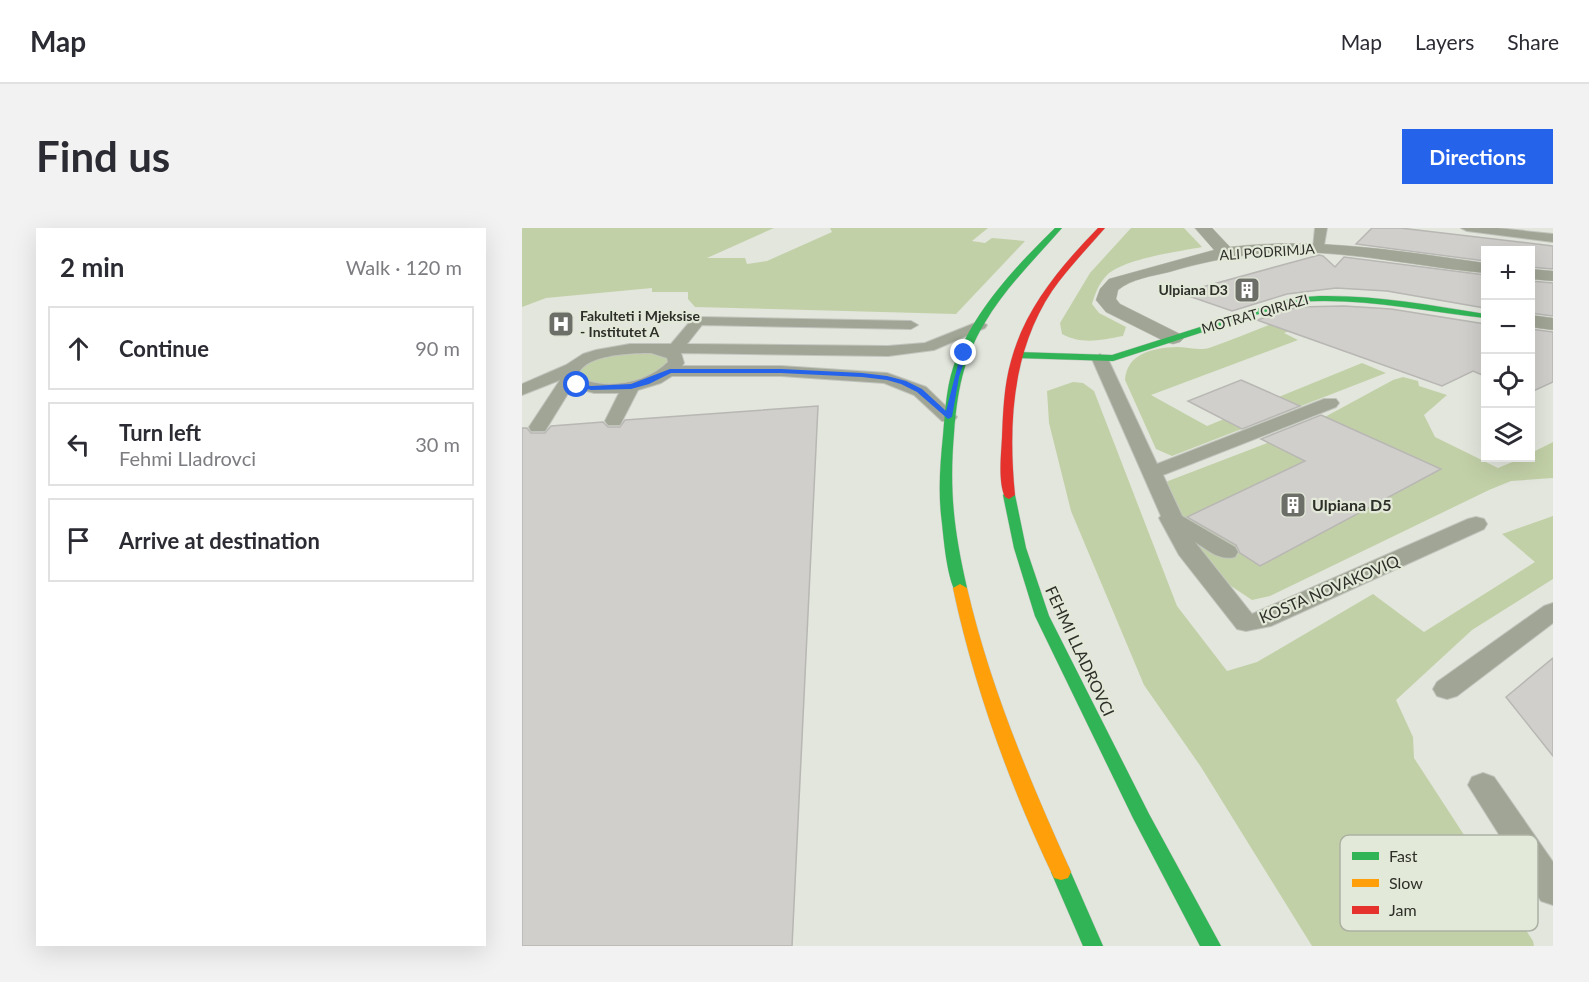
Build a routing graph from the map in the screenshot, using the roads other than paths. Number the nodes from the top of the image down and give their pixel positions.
1 (1059, 228) edge
2 (1102, 228) edge
3 (1203, 228) edge
4 (1321, 228) edge
5 (1467, 228) edge
6 (1553, 238) edge
7 (1318, 248) junction
8 (1226, 253) junction
9 (1481, 268) edge
10 (1535, 274) edge
11 (1553, 276) edge
12 (1481, 315) edge
13 (1535, 322) edge
14 (1553, 324) edge
15 (911, 325) dead end
16 (980, 325) junction
17 (1173, 338) junction
18 (1017, 356) junction
19 (672, 358) junction
20 (1100, 359) junction
21 (570, 374) junction
22 (631, 387) junction
23 (522, 390) edge
24 (1330, 403) dead end
25 (948, 417) junction
26 (614, 421) dead end
27 (538, 427) dead end
28 (1150, 473) junction
29 (1170, 518) junction
30 (1476, 524) dead end
31 (1227, 552) dead end
32 (1553, 611) edge
33 (1447, 689) dead end
34 (1483, 786) dead end
35 (1516, 835) edge
36 (1538, 868) edge
37 (1553, 891) edge
38 (1093, 946) edge
39 (1212, 946) edge

1 - 16 main road
2 - 18 main road, FEHMI LLADROVCI
3 - 8 street
4 - 7 lane
5 - 6 lane
7 - 8 street, ALI PODRIMJA
7 - 9 street, ALI PODRIMJA
8 - 17 street, ALI PODRIMJA
10 - 11 street
12 - 17 main road, MOTRAT QIRIAZI
13 - 14 street
15 - 19 lane
16 - 19 lane
16 - 25 main road
17 - 20 main road, MOTRAT QIRIAZI
18 - 20 main road, MOTRAT QIRIAZI
18 - 39 main road, FEHMI LLADROVCI
19 - 21 lane
19 - 22 lane
19 - 25 lane
20 - 28 lane, KOSTA NOVAKOVIQ
21 - 22 lane
21 - 23 lane
21 - 27 lane
22 - 26 lane
24 - 28 lane
25 - 38 main road
28 - 29 lane, KOSTA NOVAKOVIQ
29 - 30 lane, KOSTA NOVAKOVIQ
29 - 31 lane
32 - 33 lane
34 - 35 lane
36 - 37 lane

